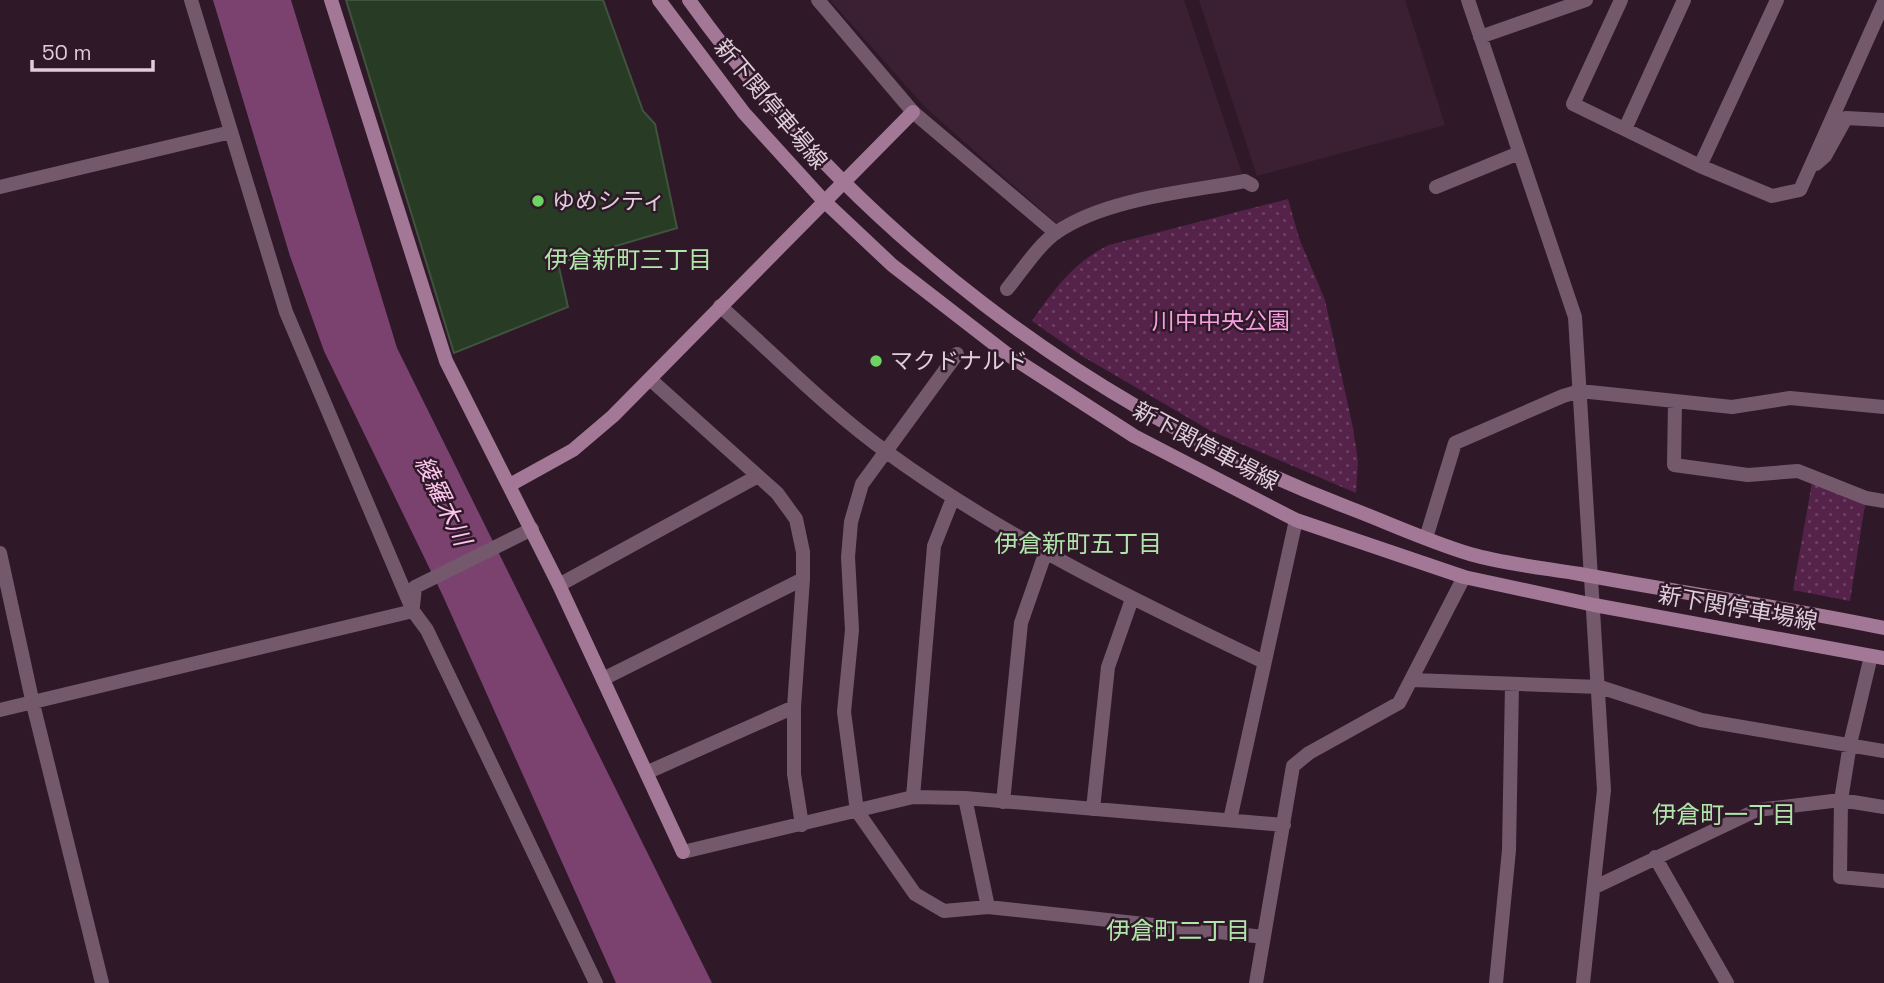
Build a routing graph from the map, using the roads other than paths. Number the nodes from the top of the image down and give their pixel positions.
1 (191, 0) edge
2 (331, 0) edge
3 (659, 0) edge
4 (689, 0) edge
5 (818, 0) edge
6 (1468, 0) edge
7 (1586, 0) edge
8 (1620, 0) edge
9 (1684, 0) edge
10 (1777, 0) edge
11 (1884, 2) edge
12 (1480, 37) junction
13 (913, 112) junction
14 (1884, 120) edge
15 (1625, 129) junction
16 (231, 132) junction
17 (1519, 153) junction
18 (1700, 166) junction
19 (1809, 170) junction
20 (842, 181) junction
21 (1252, 186) dead end
22 (0, 187) edge
23 (1436, 187) dead end
24 (823, 200) junction
25 (1056, 233) junction
26 (1007, 289) dead end
27 (720, 306) junction
28 (957, 354) dead end
29 (650, 380) junction
30 (1580, 391) junction
31 (1675, 402) junction
32 (1884, 407) edge
33 (886, 452) junction
34 (758, 476) junction
35 (510, 485) junction
36 (953, 498) junction
37 (1884, 501) edge
38 (1296, 520) junction
39 (532, 529) junction
40 (1426, 538) junction
41 (0, 553) edge
42 (1045, 554) junction
43 (1593, 577) junction
44 (1464, 578) junction
45 (803, 579) junction
46 (559, 585) junction
47 (1132, 599) junction
48 (1594, 605) junction
49 (413, 611) junction
50 (1884, 628) edge
51 (1877, 657) edge
52 (1264, 662) junction
53 (603, 679) junction
54 (1413, 680) junction
55 (1513, 685) junction
56 (1600, 687) junction
57 (33, 704) junction
58 (793, 707) junction
59 (0, 710) edge
60 (1850, 744) junction
61 (1884, 751) edge
62 (648, 772) junction
63 (913, 797) junction
64 (965, 798) junction
65 (1841, 800) junction
66 (1003, 802) junction
67 (1884, 807) edge
68 (1093, 809) junction
69 (857, 811) junction
70 (1230, 820) junction
71 (802, 825) junction
72 (1284, 825) junction
73 (683, 852) joint
74 (1655, 857) junction
75 (1884, 881) edge
76 (1595, 887) junction
77 (988, 907) junction
78 (1264, 937) junction
79 (102, 983) edge
80 (596, 983) edge
81 (1256, 983) edge
82 (1496, 983) edge
83 (1583, 983) edge
84 (1727, 983) edge

1 - 16 street
2 - 35 main road
3 - 24 main road, 新下関停車場線
4 - 20 main road, 新下関停車場線
5 - 13 street
6 - 12 street
7 - 12 street
8 - 15 street
9 - 15 street
10 - 18 street
11 - 19 street
12 - 17 street
13 - 20 main road
13 - 25 street
14 - 19 street
15 - 18 street
16 - 22 street
16 - 49 street
17 - 23 street
17 - 30 street
18 - 19 street
20 - 24 main road
20 - 40 main road, 新下関停車場線
21 - 25 street
24 - 27 main road
24 - 38 main road, 新下関停車場線
25 - 26 street
27 - 29 main road
27 - 33 street
28 - 33 street
29 - 34 street
29 - 35 main road
30 - 31 street
30 - 40 street
30 - 43 street
31 - 32 street
31 - 37 street
33 - 36 street
33 - 69 street
34 - 45 street
34 - 46 street
35 - 39 main road
36 - 42 street
36 - 63 street
38 - 44 main road, 新下関停車場線
38 - 52 street
39 - 46 main road
39 - 49 street
40 - 43 main road, 新下関停車場線
41 - 57 street
42 - 47 street
42 - 66 street
43 - 48 street
43 - 50 main road, 新下関停車場線
44 - 48 main road, 新下関停車場線
44 - 54 street
45 - 53 street
45 - 58 street
46 - 53 main road
47 - 52 street
47 - 68 street
48 - 51 main road, 新下関停車場線
48 - 56 street
49 - 57 street
49 - 80 street
51 - 60 street
52 - 70 street
53 - 62 main road
54 - 55 street
54 - 72 street
55 - 56 street
55 - 82 street
56 - 60 street
56 - 76 street
57 - 59 street
57 - 79 street
58 - 62 street
58 - 71 street
60 - 61 street
60 - 65 street
62 - 73 main road
63 - 64 street
63 - 69 street
64 - 66 street
64 - 77 street
65 - 67 street
65 - 74 street
65 - 75 street
66 - 68 street
68 - 70 street
69 - 71 street
69 - 77 street
70 - 72 street
71 - 73 street
72 - 78 street
74 - 76 street
74 - 84 street
76 - 83 street
77 - 78 street
78 - 81 street

